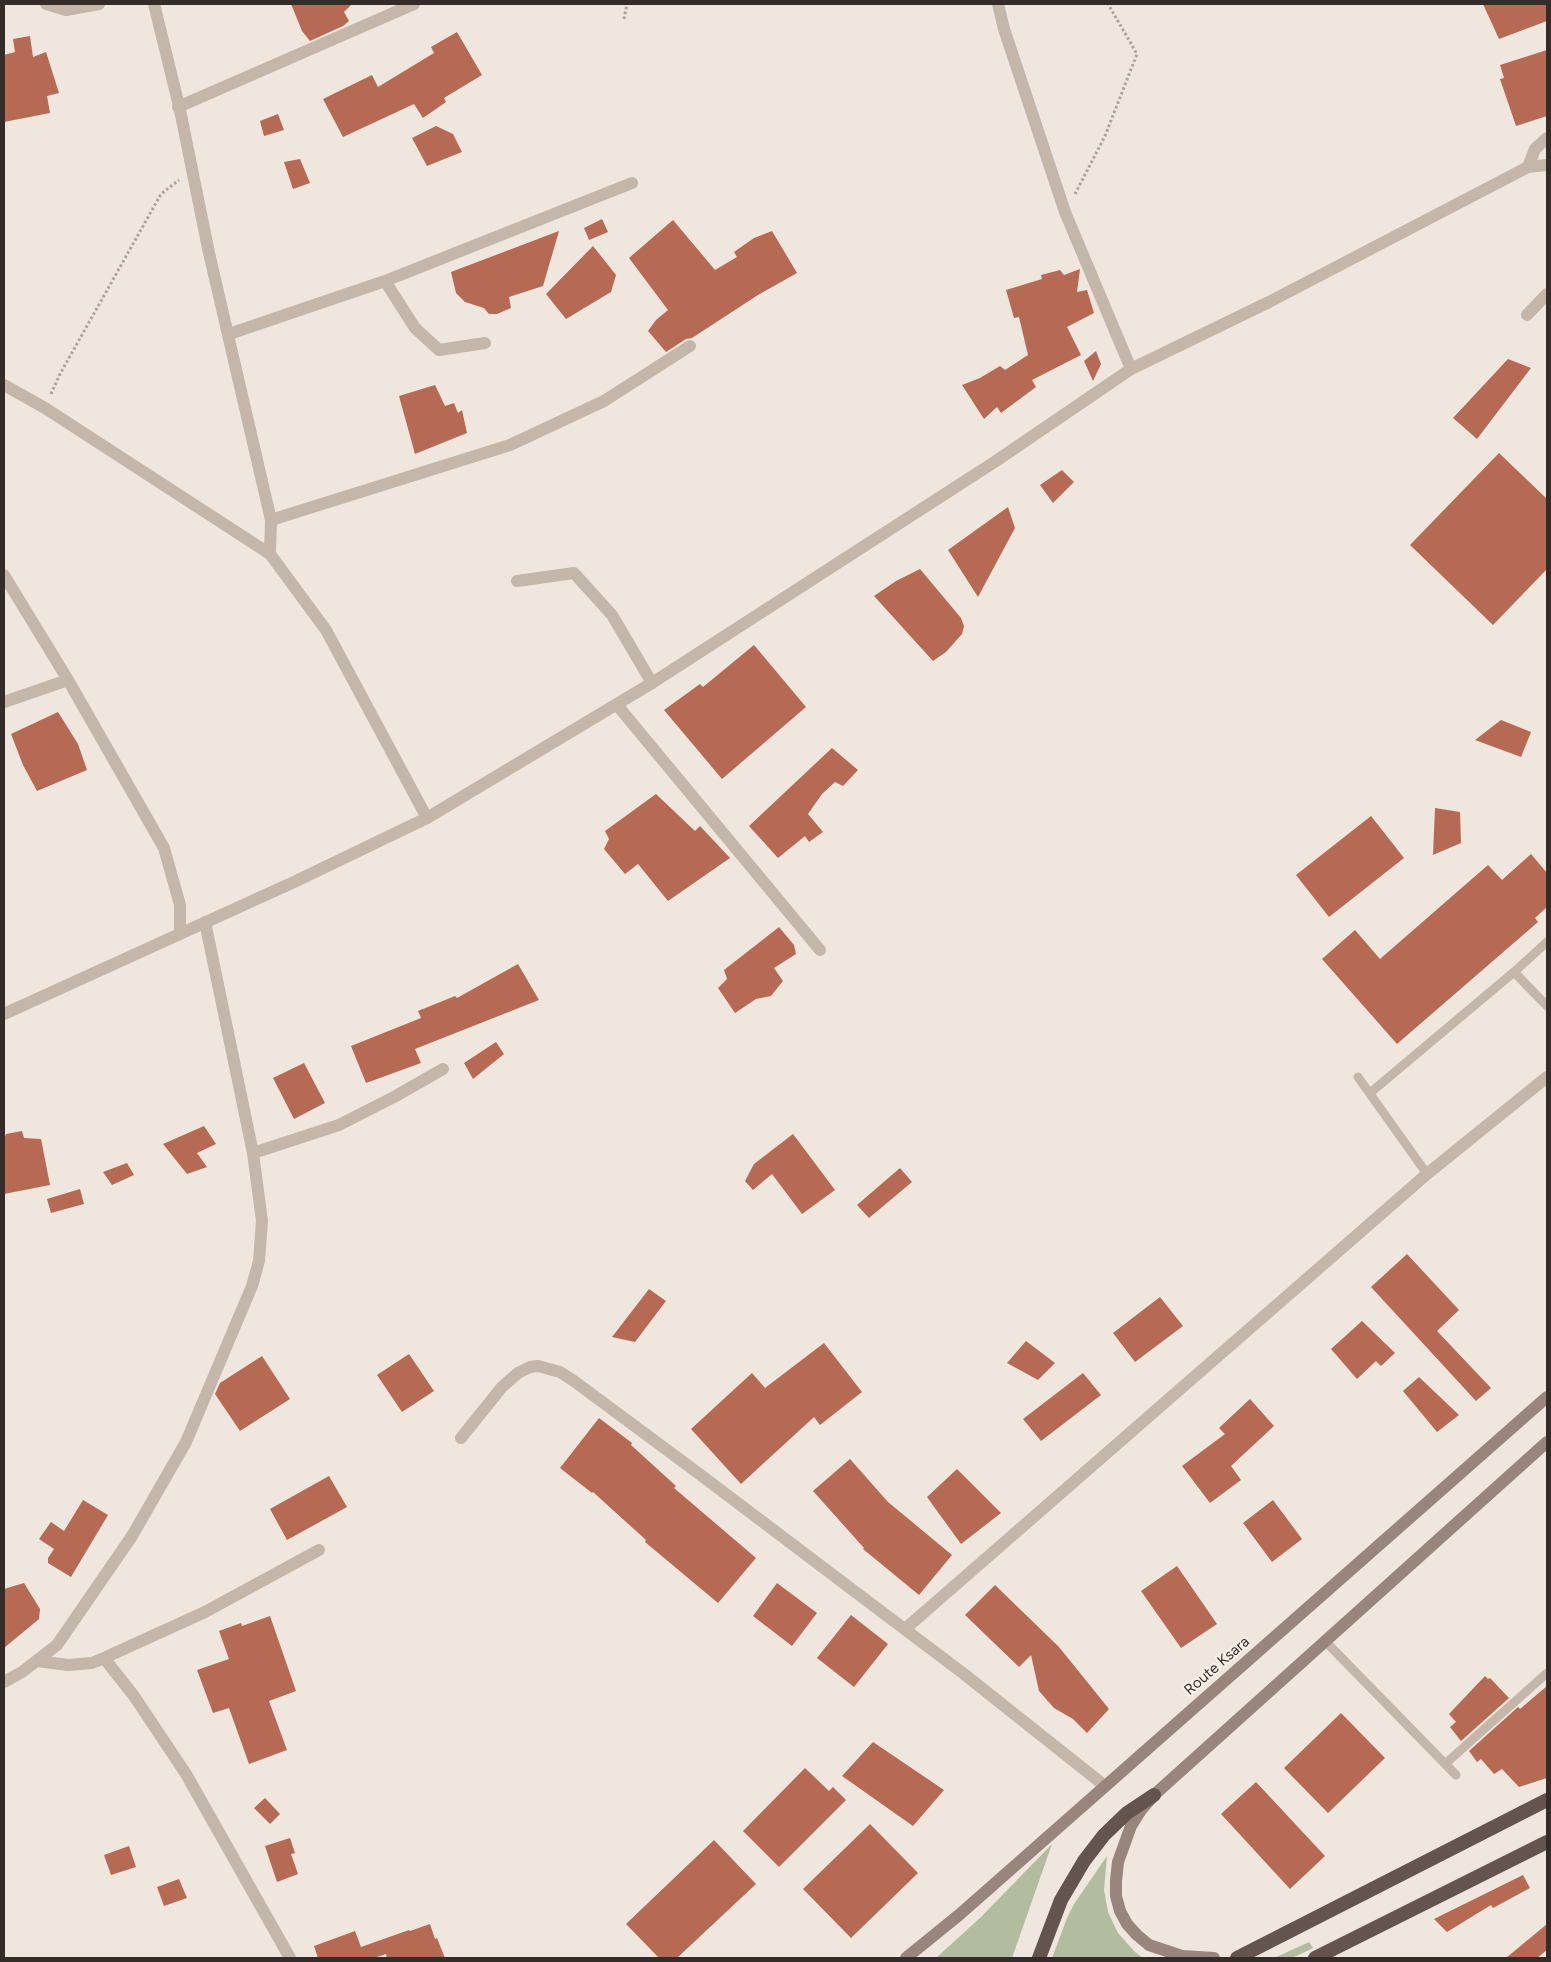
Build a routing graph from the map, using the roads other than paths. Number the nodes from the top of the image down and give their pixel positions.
1 (46, 4) edge
2 (99, 4) edge
3 (154, 4) edge
4 (414, 4) edge
5 (998, 4) edge
6 (178, 107) junction
7 (1547, 138) edge
8 (1547, 165) edge
9 (1528, 166) junction
10 (632, 183) dead end
11 (385, 281) junction
12 (1547, 294) edge
13 (1527, 314) dead end
14 (229, 334) junction
15 (485, 343) dead end
16 (690, 346) dead end
17 (1131, 369) junction
18 (4, 385) edge
19 (271, 520) junction
20 (270, 554) junction
21 (4, 575) edge
22 (517, 581) dead end
23 (68, 680) junction
24 (652, 683) junction
25 (4, 702) edge
26 (617, 705) junction
27 (427, 818) junction
28 (205, 922) junction
29 (180, 933) junction
30 (1547, 942) edge
31 (820, 950) dead end
32 (1514, 972) junction
33 (1547, 1006) edge
34 (4, 1014) edge
35 (443, 1069) dead end
36 (1358, 1077) dead end
37 (1547, 1077) edge
38 (1370, 1093) junction
39 (253, 1153) junction
40 (1427, 1174) junction
41 (1547, 1397) edge
42 (462, 1438) dead end
43 (1547, 1442) edge
44 (319, 1550) dead end
45 (905, 1629) junction
46 (1325, 1642) junction
47 (104, 1658) junction
48 (37, 1661) junction
49 (1547, 1673) edge
50 (4, 1682) edge
51 (1445, 1764) junction
52 (1456, 1775) dead end
53 (1105, 1786) junction
54 (1154, 1796) junction
55 (1547, 1800) edge
56 (1547, 1842) edge
57 (290, 1958) edge
58 (906, 1958) edge
59 (1039, 1958) edge
60 (1214, 1958) edge
61 (1237, 1958) edge
62 (1315, 1958) edge

1 - 2 street
3 - 6 street
4 - 6 street
5 - 17 street
6 - 14 street
7 - 9 street
8 - 9 street
9 - 17 street
10 - 11 street
11 - 14 street
11 - 15 street
12 - 13 street
14 - 19 street
16 - 19 street
17 - 24 street
18 - 20 street
19 - 20 street
20 - 27 street
21 - 23 street
22 - 24 street
23 - 25 street
23 - 29 street
24 - 26 street
26 - 27 street
26 - 31 street
27 - 28 street
28 - 29 street
28 - 39 street
29 - 34 street
30 - 32 lane
32 - 33 lane
32 - 38 lane
35 - 39 street
36 - 38 lane
37 - 40 street
38 - 40 lane
39 - 48 street
40 - 45 street
41 - 53 main road, Route Ksara
42 - 45 street
43 - 46 main road
44 - 47 street
45 - 53 street
46 - 51 lane
46 - 54 main road
47 - 48 street
47 - 57 street
48 - 50 street
49 - 51 lane
51 - 52 lane
53 - 58 main road, Route Ksara
54 - 59 highway
54 - 60 main road
55 - 61 highway
56 - 62 highway

